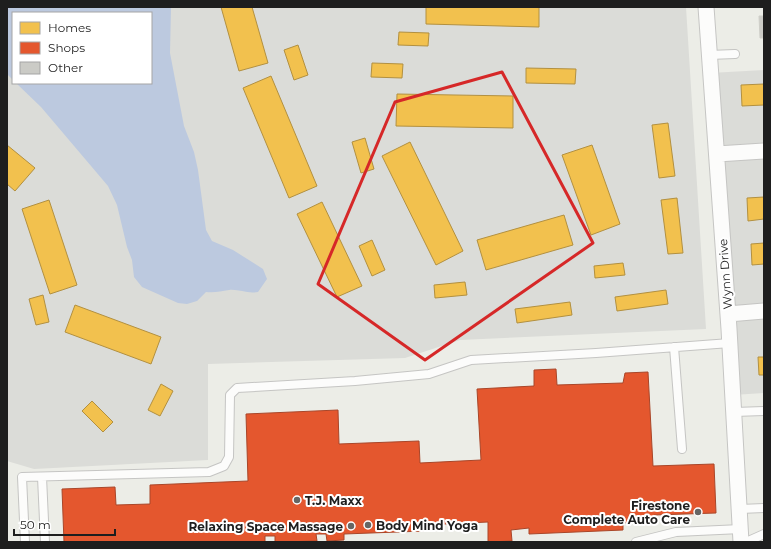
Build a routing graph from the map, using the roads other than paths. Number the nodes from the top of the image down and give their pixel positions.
1 (706, 7) edge
2 (735, 54) dead end
3 (709, 55) junction
4 (764, 151) edge
5 (717, 154) junction
6 (764, 312) edge
7 (728, 314) junction
8 (730, 343) junction
9 (674, 347) junction
10 (764, 411) edge
11 (734, 412) junction
12 (682, 450) dead end
13 (42, 477) junction
14 (764, 508) edge
15 (740, 509) junction
16 (764, 534) edge
17 (743, 538) edge
18 (25, 542) edge
19 (45, 542) edge
20 (636, 542) edge

1 - 3 street, Wynn Drive
2 - 3 lane
3 - 5 street, Wynn Drive
4 - 5 street
5 - 7 street, Wynn Drive
6 - 7 street
7 - 8 street, Wynn Drive
8 - 9 lane
8 - 11 street, Wynn Drive
9 - 12 lane
9 - 13 lane
10 - 11 lane
11 - 15 street, Wynn Drive
13 - 18 lane
13 - 19 lane
14 - 15 lane
15 - 17 street, Wynn Drive
16 - 17 lane
17 - 20 lane

